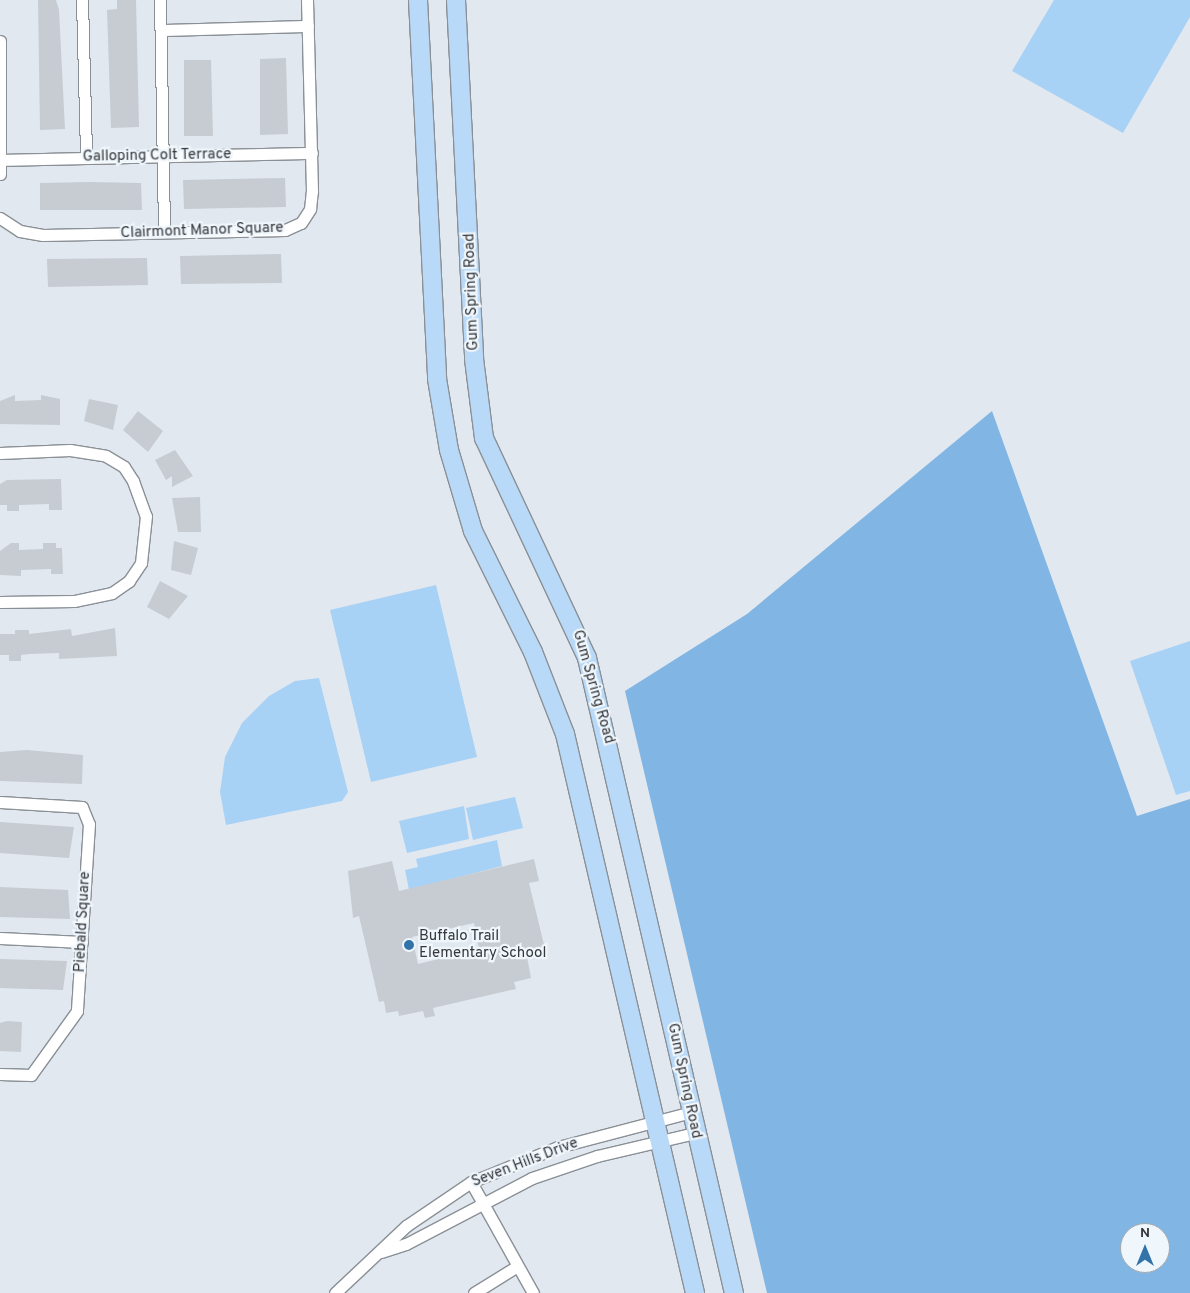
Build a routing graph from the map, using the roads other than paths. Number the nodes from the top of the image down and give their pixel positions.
1 (82, 0) edge
2 (160, 0) edge
3 (308, 0) edge
4 (418, 0) edge
5 (456, 0) edge
6 (308, 26) junction
7 (161, 30) junction
8 (0, 41) edge
9 (312, 153) junction
10 (163, 157) junction
11 (86, 158) junction
12 (3, 160) junction
13 (0, 174) edge
14 (0, 218) edge
15 (164, 232) junction
16 (0, 453) edge
17 (0, 602) edge
18 (0, 802) edge
19 (0, 938) edge
20 (82, 942) junction
21 (0, 1074) edge
22 (690, 1112) junction
23 (655, 1122) junction
24 (695, 1133) junction
25 (660, 1142) junction
26 (471, 1182) junction
27 (481, 1202) junction
28 (379, 1253) junction
29 (516, 1266) junction
30 (334, 1293) edge
31 (474, 1293) edge
32 (533, 1293) edge
33 (695, 1293) edge
34 (734, 1293) edge

1 - 11 street
2 - 7 street
3 - 6 street, Clairmont Manor Square
4 - 23 main road
5 - 22 main road, Gum Spring Road
6 - 7 street
6 - 9 street, Clairmont Manor Square
7 - 10 street
8 - 12 street
9 - 10 street, Galloping Colt Terrace
9 - 15 street, Clairmont Manor Square
10 - 11 street, Galloping Colt Terrace
10 - 15 street
11 - 12 street, Galloping Colt Terrace
12 - 13 street
14 - 15 street, Clairmont Manor Square
16 - 17 street
18 - 20 street, Piebald Square
19 - 20 street
20 - 21 street, Piebald Square
22 - 23 street, Seven Hills Drive
22 - 24 main road, Gum Spring Road
23 - 25 main road
23 - 26 street, Seven Hills Drive
24 - 25 street, Seven Hills Drive
24 - 34 main road, Gum Spring Road
25 - 27 street, Seven Hills Drive
25 - 33 main road
26 - 27 street
26 - 28 street, Seven Hills Drive
27 - 28 street, Seven Hills Drive
27 - 29 street
28 - 30 street, Seven Hills Drive
29 - 31 street
29 - 32 street

